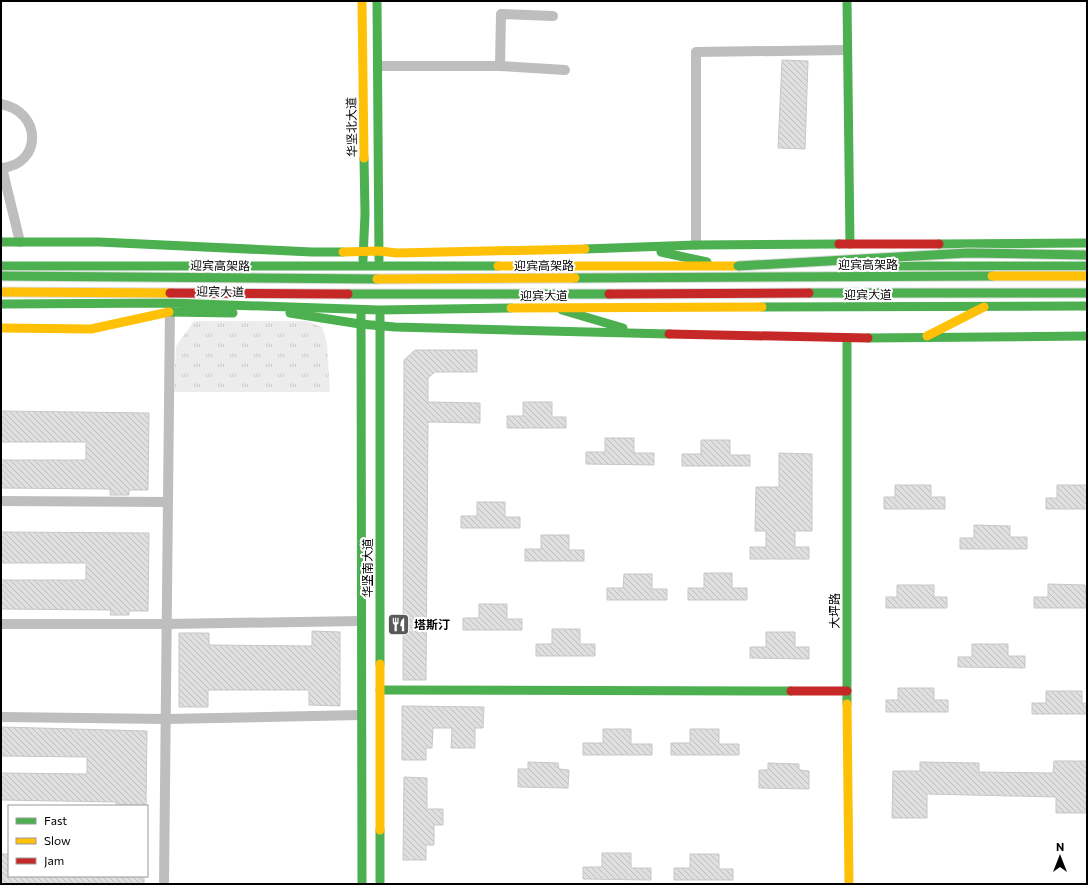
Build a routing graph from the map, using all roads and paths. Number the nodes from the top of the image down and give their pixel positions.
1 (362, 1) edge
2 (377, 1) edge
3 (847, 1) edge
4 (552, 16) dead end
5 (847, 50) junction
6 (378, 66) junction
7 (500, 66) junction
8 (565, 70) dead end
9 (1, 104) edge
10 (2, 168) edge
11 (1, 242) edge
12 (20, 242) junction
13 (1087, 243) edge
14 (850, 244) junction
15 (696, 245) junction
16 (642, 248) junction
17 (379, 251) junction
18 (363, 252) junction
19 (1087, 254) edge
20 (379, 265) junction
21 (1, 266) edge
22 (362, 266) junction
23 (723, 266) junction
24 (1087, 266) edge
25 (1, 276) edge
26 (1087, 276) edge
27 (566, 278) junction
28 (1, 292) edge
29 (1087, 292) edge
30 (1, 304) edge
31 (1087, 306) edge
32 (554, 307) junction
33 (984, 307) junction
34 (170, 308) junction
35 (361, 309) junction
36 (379, 310) junction
37 (360, 324) junction
38 (380, 324) junction
39 (1, 328) edge
40 (641, 333) junction
41 (1087, 336) edge
42 (925, 337) junction
43 (847, 338) junction
44 (1, 501) edge
45 (168, 502) junction
46 (361, 621) junction
47 (1, 624) edge
48 (167, 624) junction
49 (380, 690) junction
50 (847, 691) junction
51 (361, 715) junction
52 (1, 717) edge
53 (166, 719) junction
54 (164, 884) edge
55 (362, 884) edge
56 (380, 884) edge
57 (849, 884) edge

1 - 18 main road, 华坚北大道
2 - 6 main road
3 - 5 main road
4 - 7 street
5 - 14 main road
5 - 15 street
6 - 7 street
6 - 17 main road
7 - 8 street
9 - 10 street
10 - 12 street
11 - 12 main road
12 - 18 main road
13 - 14 main road
14 - 15 main road
15 - 16 main road
16 - 17 main road
16 - 23 main road
17 - 18 main road
17 - 20 main road, 华坚南大道
18 - 22 main road, 华坚南大道
19 - 27 main road, bridge
20 - 22 main road, 迎宾大道
20 - 23 main road, 迎宾大道
20 - 36 main road, 华坚南大道
21 - 22 main road, 迎宾大道
22 - 35 main road, 华坚南大道
23 - 24 main road, 迎宾大道
25 - 27 main road, 迎宾高架路, bridge
26 - 27 main road, 迎宾高架路, bridge
28 - 29 main road, bridge
30 - 34 main road, 迎宾大道
31 - 33 main road, 迎宾大道
32 - 33 main road, 迎宾大道
32 - 36 main road, 迎宾大道
32 - 40 main road
33 - 42 main road
34 - 35 main road, 迎宾大道
34 - 37 main road
34 - 39 main road
34 - 45 street
35 - 36 main road, 迎宾大道
35 - 37 main road, 华坚南大道
36 - 38 main road, 华坚南大道
37 - 38 main road
37 - 46 main road, 华坚南大道
38 - 40 main road
38 - 49 main road, 华坚南大道
40 - 43 main road
41 - 42 main road
42 - 43 main road
43 - 50 main road, 大坪路
44 - 45 street
45 - 48 street
46 - 48 street
46 - 51 main road, 华坚南大道
47 - 48 street
48 - 53 street
49 - 50 main road
49 - 56 main road, 华坚南大道
50 - 57 main road, 大坪路
51 - 53 street
51 - 55 main road, 华坚南大道
52 - 53 street
53 - 54 street

